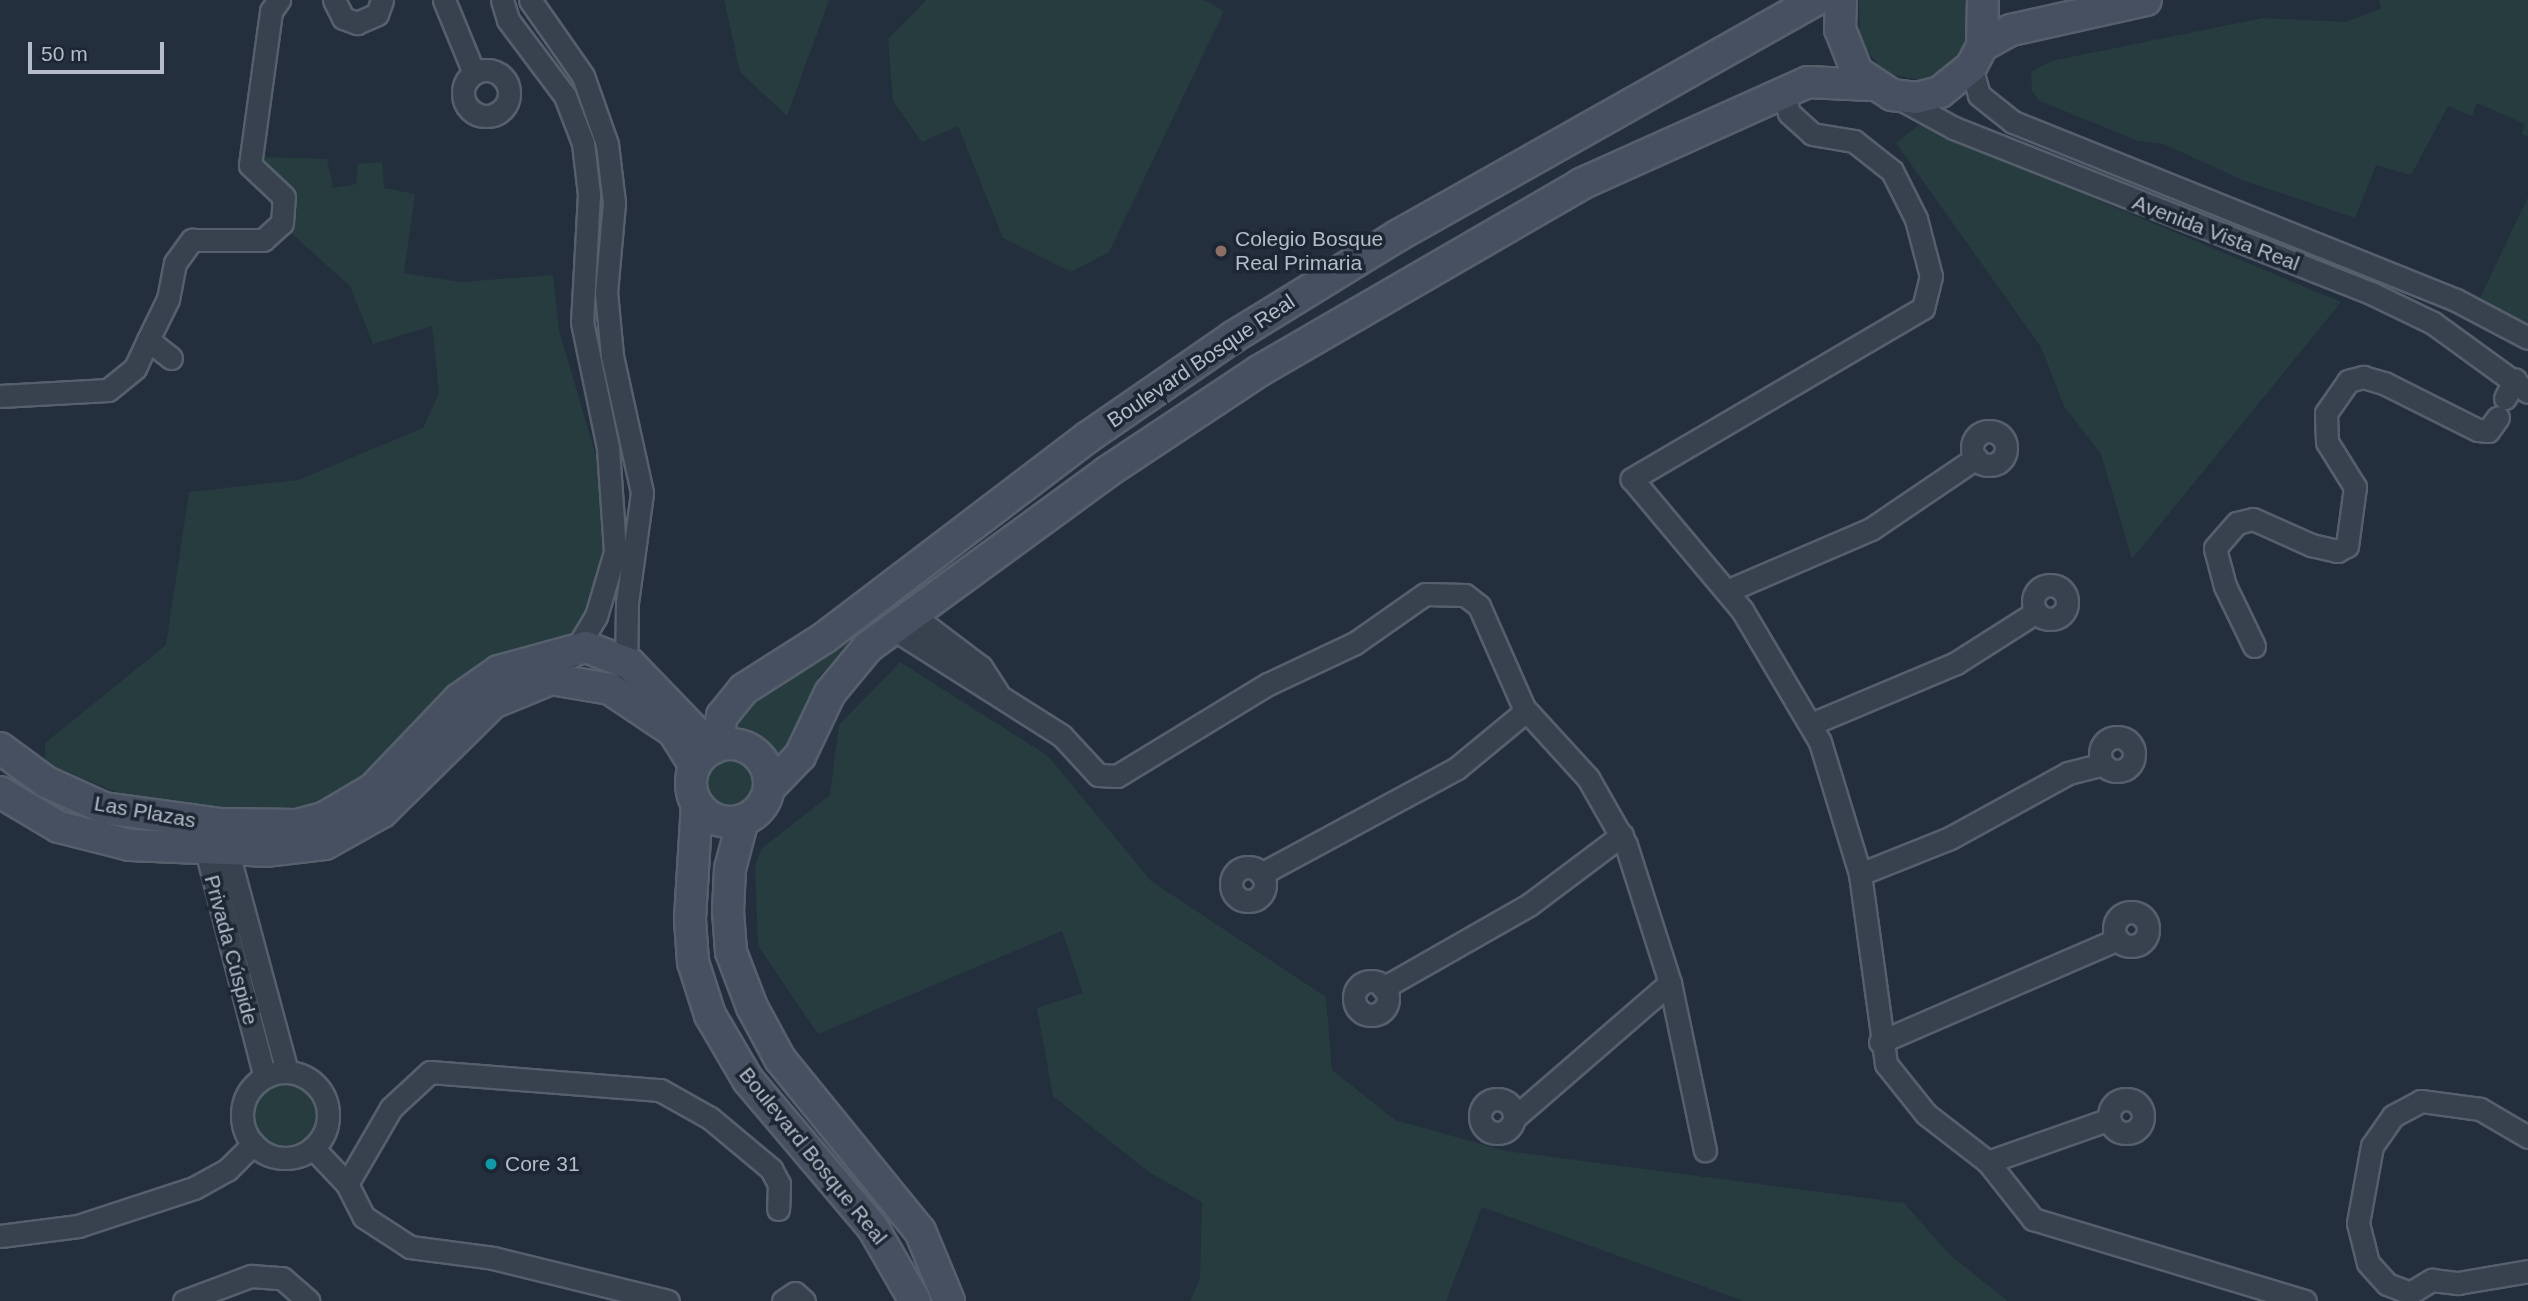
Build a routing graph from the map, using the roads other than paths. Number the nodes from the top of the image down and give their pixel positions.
1 (279, 0) edge
2 (334, 0) edge
3 (383, 0) edge
4 (444, 0) edge
5 (502, 0) edge
6 (530, 0) edge
7 (1816, 0) edge
8 (1841, 0) edge
9 (1983, 0) edge
10 (2146, 0) edge
11 (1976, 57) junction
12 (474, 73) dead end
13 (1881, 90) junction
14 (1783, 92) junction
15 (2528, 338) edge
16 (148, 340) junction
17 (171, 358) dead end
18 (1151, 393) junction
19 (0, 396) edge
20 (2508, 403) edge
21 (1175, 425) junction
22 (1976, 458) dead end
23 (1727, 591) junction
24 (2036, 612) dead end
25 (902, 621) junction
26 (2254, 646) dead end
27 (574, 649) junction
28 (630, 664) junction
29 (576, 680) junction
30 (610, 690) junction
31 (1527, 711) junction
32 (1811, 724) junction
33 (0, 748) edge
34 (708, 754) junction
35 (2103, 764) dead end
36 (769, 788) junction
37 (0, 792) edge
38 (697, 804) junction
39 (743, 820) junction
40 (1622, 835) junction
41 (213, 836) junction
42 (1261, 874) dead end
43 (1860, 874) junction
44 (2118, 939) dead end
45 (1670, 983) junction
46 (1383, 988) dead end
47 (1880, 1042) junction
48 (287, 1072) junction
49 (265, 1077) junction
50 (1514, 1118) dead end
51 (2110, 1119) dead end
52 (2528, 1137) edge
53 (253, 1144) junction
54 (313, 1148) junction
55 (1705, 1150) dead end
56 (1989, 1162) junction
57 (347, 1184) junction
58 (778, 1209) dead end
59 (0, 1236) edge
60 (2528, 1271) edge
61 (2410, 1297) edge
62 (184, 1301) edge
63 (309, 1301) edge
64 (668, 1301) edge
65 (783, 1301) edge
66 (804, 1301) edge
67 (915, 1301) edge
68 (949, 1301) edge
69 (2305, 1301) edge

1 - 16 street
2 - 3 street
4 - 12 street
5 - 27 street
6 - 28 street
7 - 18 street, Boulevard Bosque Real
8 - 13 street
9 - 11 street
10 - 11 street
11 - 13 street, Boulevard Bosque Real
11 - 15 street, Avenida Vista Real
13 - 14 street, Boulevard Bosque Real
13 - 20 street, Avenida Vista Real
14 - 21 street, Boulevard Bosque Real
14 - 23 street
16 - 17 street
16 - 19 street
18 - 21 street
18 - 34 street, Boulevard Bosque Real
20 - 26 street
21 - 25 street, Boulevard Bosque Real
22 - 23 street
23 - 32 street
24 - 32 street
25 - 31 street
25 - 36 street, Boulevard Bosque Real
27 - 28 street
27 - 29 street
27 - 41 street
28 - 30 street
28 - 34 street
29 - 30 street
29 - 41 street
30 - 34 street
31 - 40 street
31 - 42 street
32 - 43 street
33 - 41 street, Las Plazas
34 - 36 street
34 - 38 street
35 - 43 street
36 - 39 street
37 - 41 street, Las Plazas
38 - 39 street
38 - 67 street, Boulevard Bosque Real
39 - 68 street, Boulevard Bosque Real
40 - 45 street
40 - 46 street
41 - 48 street, Privada Cúspide
41 - 49 street, Privada Cúspide
43 - 47 street
44 - 47 street
45 - 50 street
45 - 55 street
47 - 56 street
48 - 49 street
48 - 54 street
49 - 53 street
51 - 56 street
52 - 61 street
53 - 54 street
53 - 59 street
54 - 57 street
56 - 69 street
57 - 58 street
57 - 64 street
60 - 61 street
62 - 63 street
65 - 66 street

